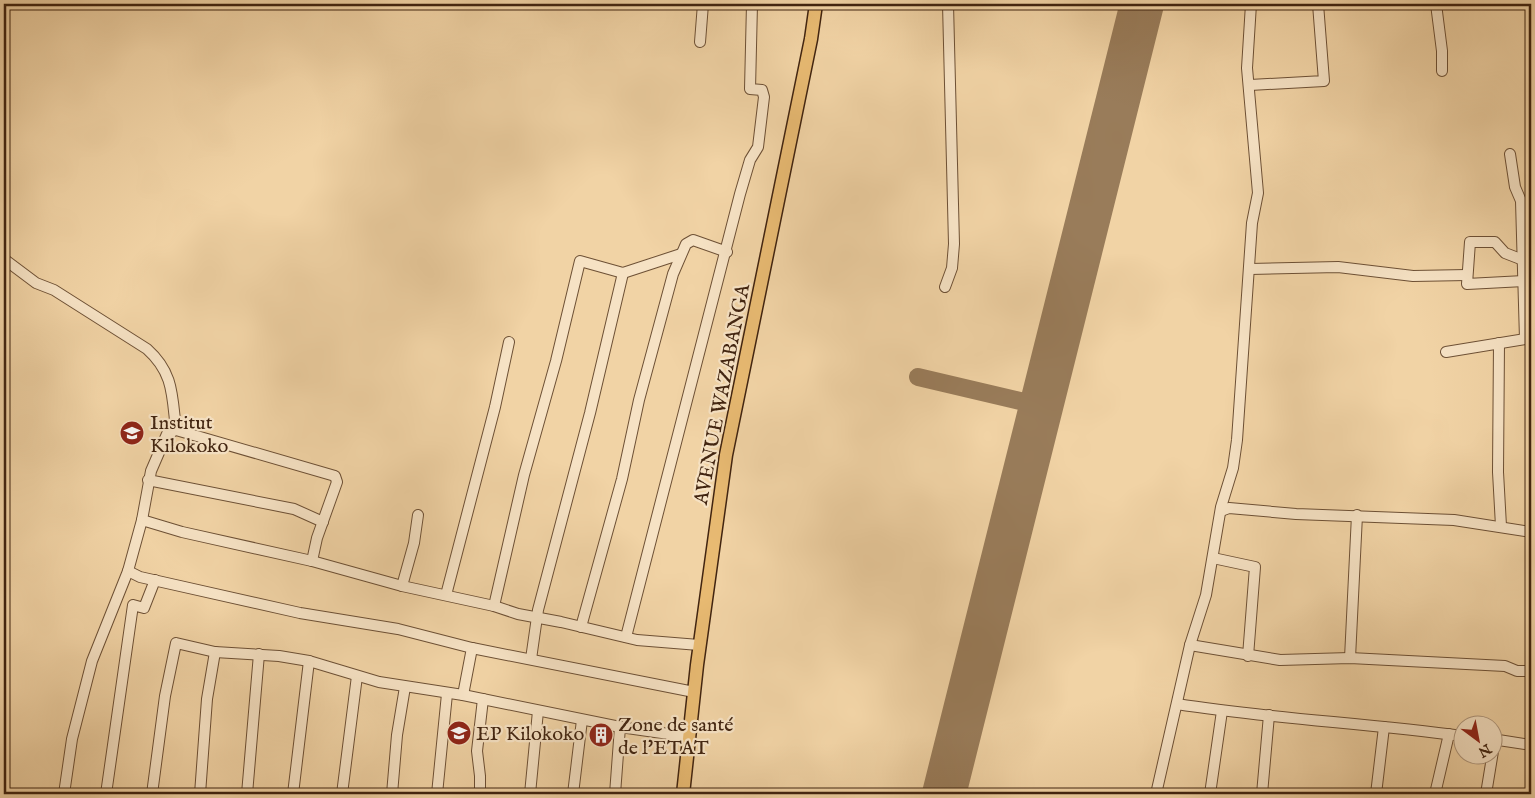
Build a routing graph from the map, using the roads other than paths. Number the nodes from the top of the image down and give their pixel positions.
1 (703, 4) edge
2 (752, 4) edge
3 (816, 4) edge
4 (948, 4) edge
5 (1251, 4) edge
6 (1318, 4) edge
7 (1436, 4) edge
8 (700, 42) dead end
9 (1442, 71) dead end
10 (1250, 85) junction
11 (1510, 154) dead end
12 (727, 252) junction
13 (681, 254) junction
14 (4, 259) edge
15 (1523, 260) junction
16 (1250, 269) junction
17 (623, 273) junction
18 (1467, 275) junction
19 (1524, 281) junction
20 (945, 287) dead end
21 (1528, 300) edge
22 (1528, 338) edge
23 (509, 342) dead end
24 (1499, 343) junction
25 (1446, 352) dead end
26 (176, 430) junction
27 (148, 480) junction
28 (1221, 511) junction
29 (418, 514) dead end
30 (1357, 515) junction
31 (142, 520) junction
32 (323, 522) junction
33 (1501, 526) junction
34 (1531, 532) edge
35 (1214, 558) junction
36 (312, 561) junction
37 (128, 571) junction
38 (155, 580) junction
39 (402, 586) junction
40 (446, 595) junction
41 (494, 606) junction
42 (538, 618) junction
43 (581, 627) junction
44 (626, 638) junction
45 (699, 645) junction
46 (1190, 645) junction
47 (472, 648) junction
48 (214, 652) junction
49 (260, 654) junction
50 (1248, 656) junction
51 (1350, 658) junction
52 (531, 659) junction
53 (309, 661) junction
54 (1531, 671) edge
55 (357, 676) junction
56 (405, 687) junction
57 (694, 692) junction
58 (447, 694) junction
59 (463, 695) junction
60 (482, 699) junction
61 (1177, 704) junction
62 (538, 711) junction
63 (1222, 711) junction
64 (1269, 715) junction
65 (582, 720) junction
66 (620, 727) junction
67 (1384, 727) junction
68 (1449, 734) junction
69 (1452, 734) edge
70 (690, 737) junction
71 (1502, 740) edge
72 (1531, 745) edge
73 (1490, 766) edge
74 (64, 794) edge
75 (106, 794) edge
76 (152, 794) edge
77 (200, 794) edge
78 (247, 794) edge
79 (293, 794) edge
80 (342, 794) edge
81 (392, 794) edge
82 (436, 794) edge
83 (480, 794) edge
84 (530, 794) edge
85 (573, 794) edge
86 (615, 794) edge
87 (683, 794) edge
88 (1156, 794) edge
89 (1210, 794) edge
90 (1262, 794) edge
91 (1376, 794) edge
92 (1435, 794) edge
93 (1486, 794) edge

1 - 8 street
2 - 12 street
3 - 45 main road, AVENUE WAZABANGA
4 - 20 street
5 - 10 street
6 - 10 street
7 - 9 street
10 - 16 street
11 - 15 street
12 - 13 street
12 - 44 street
13 - 17 street
13 - 43 street
14 - 26 street
15 - 18 street
15 - 19 street
16 - 18 street
16 - 28 street
17 - 41 street
17 - 42 street
18 - 19 street
19 - 21 street
21 - 22 street
22 - 24 street
23 - 40 street
24 - 25 street
24 - 33 street
26 - 27 street
26 - 32 street
27 - 31 street
27 - 32 street
28 - 30 street
28 - 35 street
29 - 39 street
30 - 33 street
30 - 51 street
31 - 36 street
31 - 37 street
32 - 36 street
33 - 34 street
35 - 46 street
35 - 50 street
36 - 39 street
37 - 38 street
37 - 74 street
38 - 47 street
38 - 75 street
39 - 40 street
40 - 41 street
41 - 42 street
42 - 43 street
42 - 52 street
43 - 44 street
44 - 45 street
45 - 57 main road, AVENUE WAZABANGA
46 - 50 street
46 - 61 street
47 - 52 street
47 - 59 street
48 - 49 street
48 - 76 street
48 - 77 street
49 - 53 street
49 - 78 street
50 - 51 street
51 - 54 street
52 - 57 street
53 - 55 street
53 - 79 street
55 - 56 street
55 - 80 street
56 - 58 street
56 - 81 street
57 - 70 main road, AVENUE WAZABANGA
58 - 59 street
58 - 82 street
59 - 60 street
60 - 62 street
60 - 83 street
61 - 63 street
61 - 88 street
62 - 65 street
62 - 84 street
63 - 64 street
63 - 89 street
64 - 67 street
64 - 90 street
65 - 66 street
65 - 85 street
66 - 70 street
66 - 86 street
67 - 68 street
67 - 91 street
68 - 69 street
68 - 92 street
70 - 87 main road, AVENUE WAZABANGA
71 - 72 street
73 - 93 street

